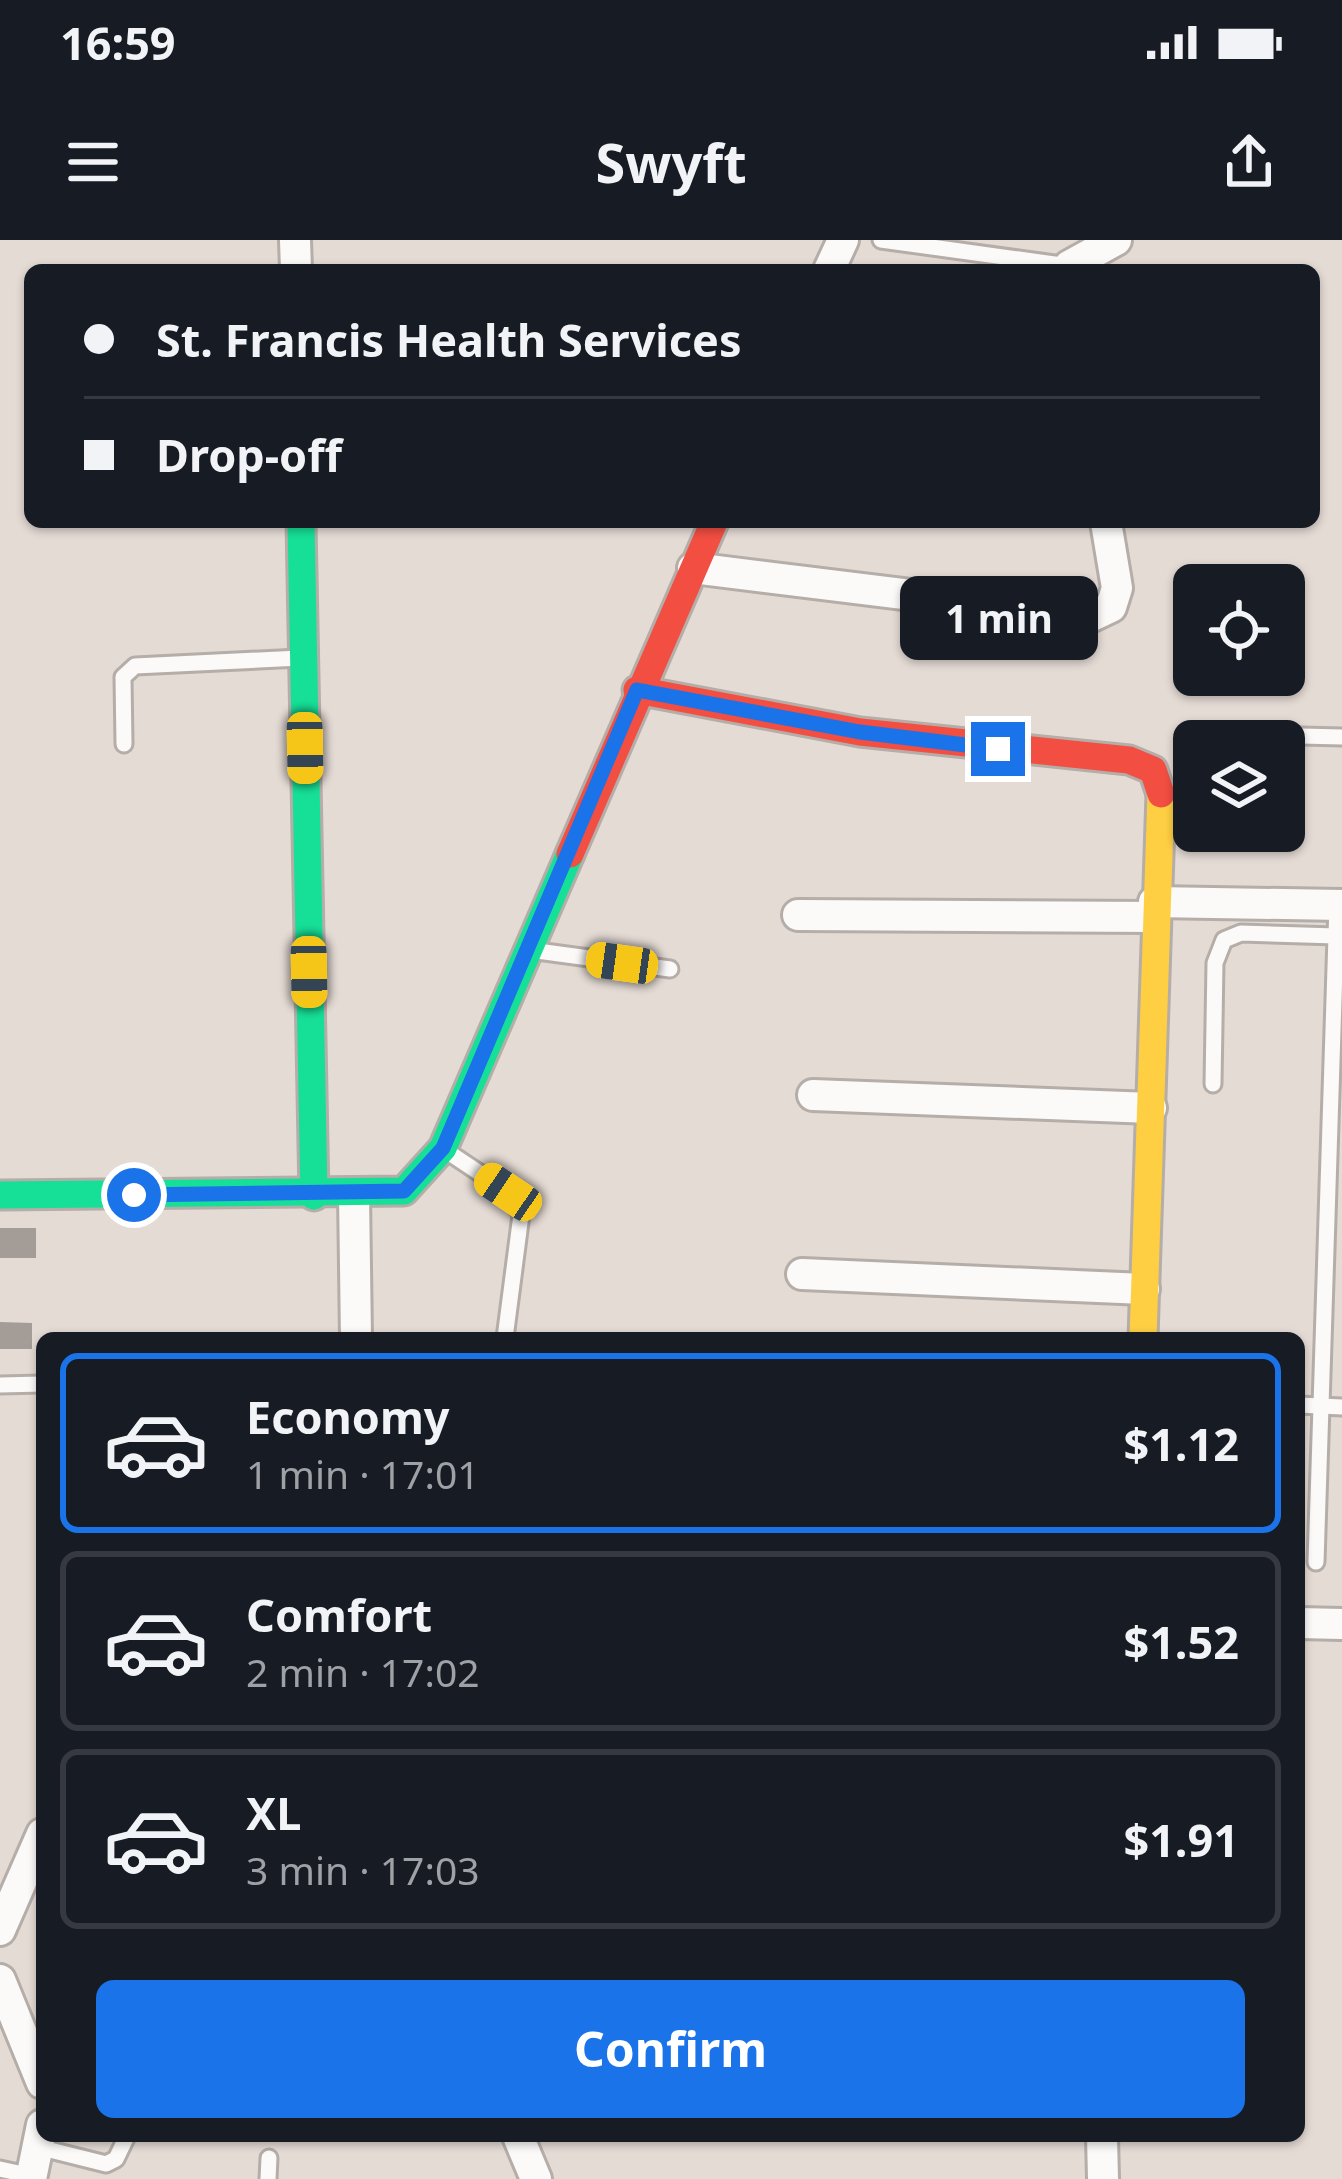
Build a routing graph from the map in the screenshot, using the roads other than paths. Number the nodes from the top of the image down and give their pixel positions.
1 (881, 240) edge
2 (1116, 240) edge
3 (1055, 264) edge
4 (1073, 264) edge
5 (301, 528) edge
6 (711, 528) edge
7 (1107, 528) edge
8 (693, 568) junction
9 (303, 658) junction
10 (637, 690) junction
11 (1305, 736) edge
12 (1342, 736) edge
13 (124, 743) dead end
14 (1154, 910) junction
15 (798, 915) dead end
16 (1338, 916) edge
17 (527, 949) junction
18 (1338, 969) edge
19 (670, 970) dead end
20 (1337, 1078) edge
21 (1213, 1084) dead end
22 (813, 1095) dead end
23 (1151, 1108) junction
24 (443, 1148) junction
25 (354, 1193) junction
26 (0, 1195) edge
27 (314, 1196) junction
28 (802, 1274) dead end
29 (1144, 1289) junction
30 (356, 1332) edge
31 (506, 1332) edge
32 (1143, 1332) edge
33 (36, 1384) edge
34 (0, 1385) edge
35 (1305, 1406) edge
36 (1323, 1406) junction
37 (1342, 1407) edge
38 (1316, 1562) dead end
39 (1305, 1623) edge
40 (1342, 1624) edge
41 (36, 1848) edge
42 (0, 1930) edge
43 (0, 1980) edge
44 (36, 2068) edge
45 (124, 2142) edge
46 (521, 2142) edge
47 (1102, 2142) edge
48 (36, 2157) edge
49 (269, 2158) dead end
50 (0, 2169) edge
51 (268, 2179) edge
52 (536, 2179) edge
53 (1103, 2179) edge

1 - 3 lane
2 - 4 street
5 - 9 street
6 - 8 street
7 - 8 street
8 - 10 street
9 - 13 lane
9 - 27 street
10 - 14 street
10 - 17 street
11 - 12 lane
14 - 15 street
14 - 16 street
14 - 23 street
16 - 18 lane
16 - 21 lane
17 - 19 lane
17 - 24 street
18 - 20 lane
20 - 36 lane
22 - 23 street
23 - 29 street
24 - 25 street
24 - 31 lane
25 - 27 street
25 - 30 street
26 - 27 street
28 - 29 street
29 - 32 street
33 - 34 lane
35 - 36 lane
36 - 37 lane
36 - 38 lane
39 - 40 street
41 - 42 street
43 - 44 street
45 - 48 lane
46 - 52 street
47 - 53 street
48 - 50 lane
49 - 51 lane

